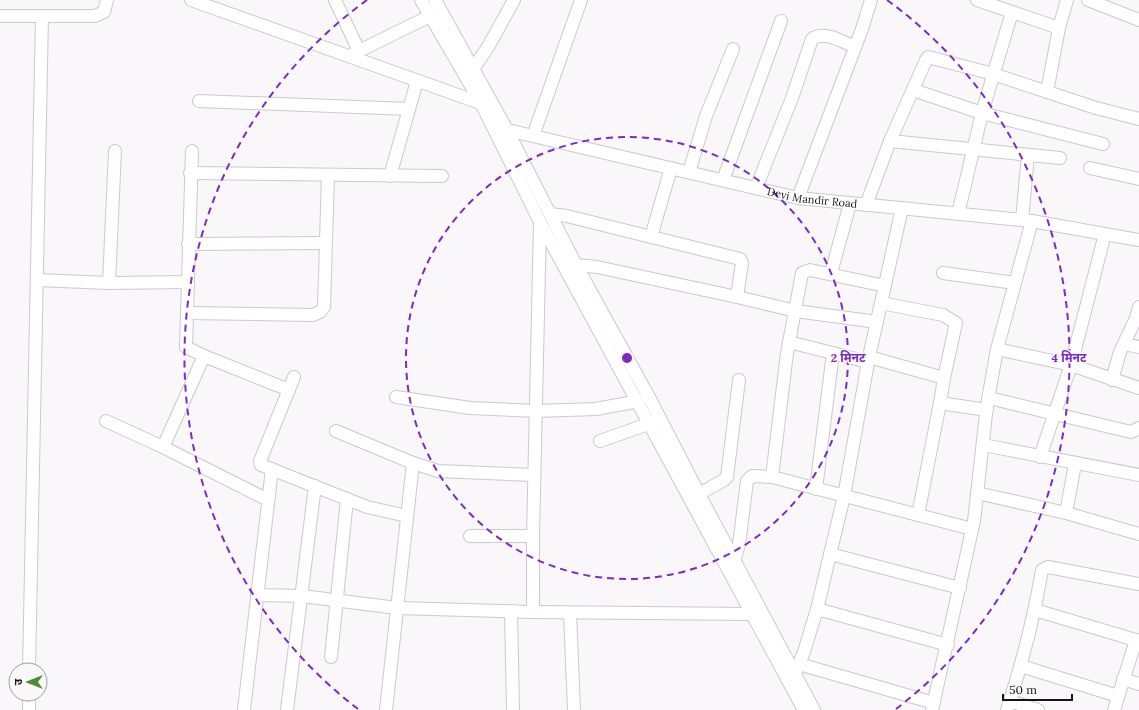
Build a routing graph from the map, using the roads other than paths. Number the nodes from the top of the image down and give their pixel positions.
1 (107, 0) edge
2 (191, 0) edge
3 (335, 0) edge
4 (422, 0) edge
5 (435, 0) edge
6 (514, 0) edge
7 (581, 0) edge
8 (871, 0) edge
9 (977, 0) edge
10 (1067, 0) edge
11 (1088, 0) edge
12 (1108, 4) edge
13 (1012, 12) junction
14 (0, 16) edge
15 (42, 16) junction
16 (430, 16) junction
17 (1139, 20) edge
18 (781, 21) dead end
19 (1059, 28) junction
20 (855, 47) junction
21 (733, 49) dead end
22 (354, 54) junction
23 (473, 69) junction
24 (993, 74) junction
25 (417, 80) junction
26 (913, 90) junction
27 (1047, 92) junction
28 (199, 101) dead end
29 (481, 103) junction
30 (494, 108) junction
31 (409, 109) junction
32 (982, 113) junction
33 (1139, 119) edge
34 (491, 127) junction
35 (507, 130) junction
36 (533, 136) junction
37 (890, 141) junction
38 (1103, 144) dead end
39 (972, 150) junction
40 (115, 151) dead end
41 (192, 152) dead end
42 (1028, 155) junction
43 (1060, 158) dead end
44 (671, 168) junction
45 (1090, 168) dead end
46 (689, 172) junction
47 (190, 173) junction
48 (328, 175) junction
49 (390, 176) junction
50 (442, 176) dead end
51 (1139, 179) edge
52 (723, 180) junction
53 (756, 188) junction
54 (798, 198) junction
55 (850, 204) junction
56 (866, 205) junction
57 (902, 208) junction
58 (958, 214) junction
59 (545, 218) junction
60 (1027, 221) junction
61 (1105, 234) junction
62 (651, 237) junction
63 (1139, 240) edge
64 (325, 243) junction
65 (188, 244) junction
66 (576, 265) junction
67 (831, 273) junction
68 (943, 273) dead end
69 (37, 280) junction
70 (188, 282) junction
71 (109, 283) junction
72 (1015, 283) junction
73 (884, 286) junction
74 (737, 297) junction
75 (881, 303) junction
76 (796, 311) junction
77 (187, 313) junction
78 (1138, 315) edge
79 (877, 322) junction
80 (789, 342) junction
81 (1124, 344) junction
82 (1139, 347) edge
83 (997, 349) junction
84 (833, 353) junction
85 (204, 356) junction
86 (868, 360) junction
87 (1071, 365) junction
88 (294, 376) dead end
89 (944, 378) junction
90 (738, 380) dead end
91 (1112, 380) junction
92 (1139, 388) edge
93 (289, 390) junction
94 (396, 397) dead end
95 (989, 398) junction
96 (638, 401) junction
97 (940, 404) junction
98 (987, 410) junction
99 (536, 411) junction
100 (1054, 413) junction
101 (106, 420) dead end
102 (656, 422) junction
103 (1139, 428) edge
104 (336, 431) dead end
105 (600, 441) dead end
106 (163, 446) junction
107 (983, 446) junction
108 (1040, 457) junction
109 (413, 463) junction
110 (1075, 464) junction
111 (272, 469) junction
112 (534, 475) junction
113 (1139, 476) edge
114 (772, 477) junction
115 (315, 486) junction
116 (816, 488) junction
117 (699, 494) junction
118 (977, 494) junction
119 (844, 496) junction
120 (347, 499) junction
121 (268, 500) junction
122 (1066, 513) junction
123 (918, 515) junction
124 (407, 516) junction
125 (972, 529) junction
126 (1139, 534) edge
127 (470, 536) dead end
128 (532, 536) junction
129 (830, 554) junction
130 (735, 561) junction
131 (730, 573) junction
132 (1139, 584) edge
133 (960, 588) junction
134 (257, 595) junction
135 (302, 596) junction
136 (337, 602) junction
137 (397, 608) junction
138 (816, 609) junction
139 (1035, 610) junction
140 (511, 611) junction
141 (533, 612) junction
142 (570, 613) junction
143 (752, 614) junction
144 (1137, 641) edge
145 (948, 644) junction
146 (331, 657) dead end
147 (29, 662) edge
148 (1021, 666) junction
149 (797, 668) junction
150 (1124, 679) junction
151 (1139, 684) edge
152 (1118, 696) junction
153 (1008, 706) edge
154 (933, 707) edge
155 (244, 710) edge
156 (287, 710) edge
157 (386, 710) edge
158 (513, 710) edge
159 (574, 710) edge
160 (804, 710) edge
161 (814, 710) edge
162 (1038, 710) edge
163 (1114, 710) edge

1 - 15 street
2 - 22 street
3 - 22 street
4 - 16 street
5 - 23 street
6 - 23 street
7 - 36 street
8 - 20 street
9 - 13 street
10 - 19 street
11 - 12 street
12 - 17 street
13 - 19 street
13 - 24 street
14 - 15 street
15 - 69 street
16 - 22 street
16 - 29 street
18 - 52 street
19 - 27 street
20 - 53 street
20 - 54 street
21 - 46 street
22 - 25 street
23 - 30 street
24 - 26 street
24 - 27 street
24 - 32 street
25 - 29 street
25 - 31 street
26 - 32 street
26 - 37 street
27 - 33 street
28 - 31 street
29 - 30 street
29 - 34 street
30 - 35 street
31 - 49 street
32 - 38 street
32 - 39 street
34 - 35 street, Devi Mandir Road
34 - 59 street
35 - 36 street, Devi Mandir Road
35 - 59 street
36 - 44 street, Devi Mandir Road
37 - 39 street
37 - 56 street
39 - 42 street
39 - 58 street
40 - 71 street
41 - 47 street
42 - 43 street
42 - 60 street
44 - 46 street, Devi Mandir Road
44 - 62 street
45 - 51 street
46 - 52 street, Devi Mandir Road
47 - 48 street
47 - 65 street
48 - 49 street
48 - 64 street
49 - 50 street
52 - 53 street, Devi Mandir Road
53 - 54 street, Devi Mandir Road
54 - 55 street, Devi Mandir Road
55 - 56 street, Devi Mandir Road
55 - 67 street
56 - 57 street, Devi Mandir Road
57 - 58 street, Devi Mandir Road
57 - 73 street
58 - 60 street, Devi Mandir Road
59 - 62 street
59 - 66 street
59 - 96 street
59 - 99 street
60 - 61 street, Devi Mandir Road
60 - 72 street
61 - 63 street, Devi Mandir Road
61 - 87 street
62 - 74 street
64 - 65 street
64 - 77 street
65 - 70 street
66 - 74 street
66 - 102 street
67 - 73 street
67 - 76 street
68 - 72 street
69 - 71 street
69 - 147 street
70 - 71 street
70 - 77 street
72 - 83 street
73 - 75 street
74 - 76 street
75 - 79 street
75 - 89 street
76 - 79 street
76 - 80 street
77 - 85 street
78 - 81 street
79 - 86 street
80 - 84 street
80 - 114 street
81 - 82 street
81 - 91 street
83 - 87 street
83 - 95 street
84 - 86 street
84 - 116 street
85 - 93 street
85 - 106 street
86 - 89 street
86 - 119 street
87 - 91 street
87 - 100 street
88 - 93 street
89 - 97 street
90 - 117 street
91 - 92 street
93 - 111 street
94 - 99 street
95 - 98 street
95 - 100 street
96 - 99 street
96 - 102 street
97 - 98 street
97 - 123 street
98 - 107 street
99 - 112 street
100 - 103 street
100 - 108 street
101 - 106 street
102 - 105 street
102 - 117 street
102 - 131 street
104 - 109 street
106 - 121 street
107 - 108 street
107 - 118 street
108 - 110 street
109 - 112 street
109 - 124 street
110 - 113 street
110 - 122 street
111 - 115 street
111 - 121 street
112 - 128 street
114 - 116 street
114 - 130 street
115 - 120 street
115 - 135 street
116 - 119 street
117 - 130 street
118 - 122 street
118 - 125 street
119 - 123 street
119 - 129 street
120 - 124 street
120 - 136 street
121 - 134 street
122 - 126 street
123 - 125 street
124 - 137 street
125 - 133 street
127 - 128 street
128 - 141 street
129 - 133 street
129 - 138 street
130 - 131 street
130 - 149 street
131 - 143 street
132 - 139 street
133 - 145 street
134 - 135 street
134 - 155 street
135 - 136 street
135 - 156 street
136 - 137 street
136 - 146 street
137 - 140 street
137 - 157 street
138 - 145 street
138 - 149 street
139 - 144 street
139 - 148 street
140 - 141 street
140 - 158 street
141 - 142 street
142 - 143 street
142 - 159 street
143 - 160 street
144 - 150 street
145 - 154 street
148 - 152 street
148 - 153 street
149 - 154 street
149 - 161 street
150 - 151 street
150 - 152 street
152 - 163 street
153 - 162 street

